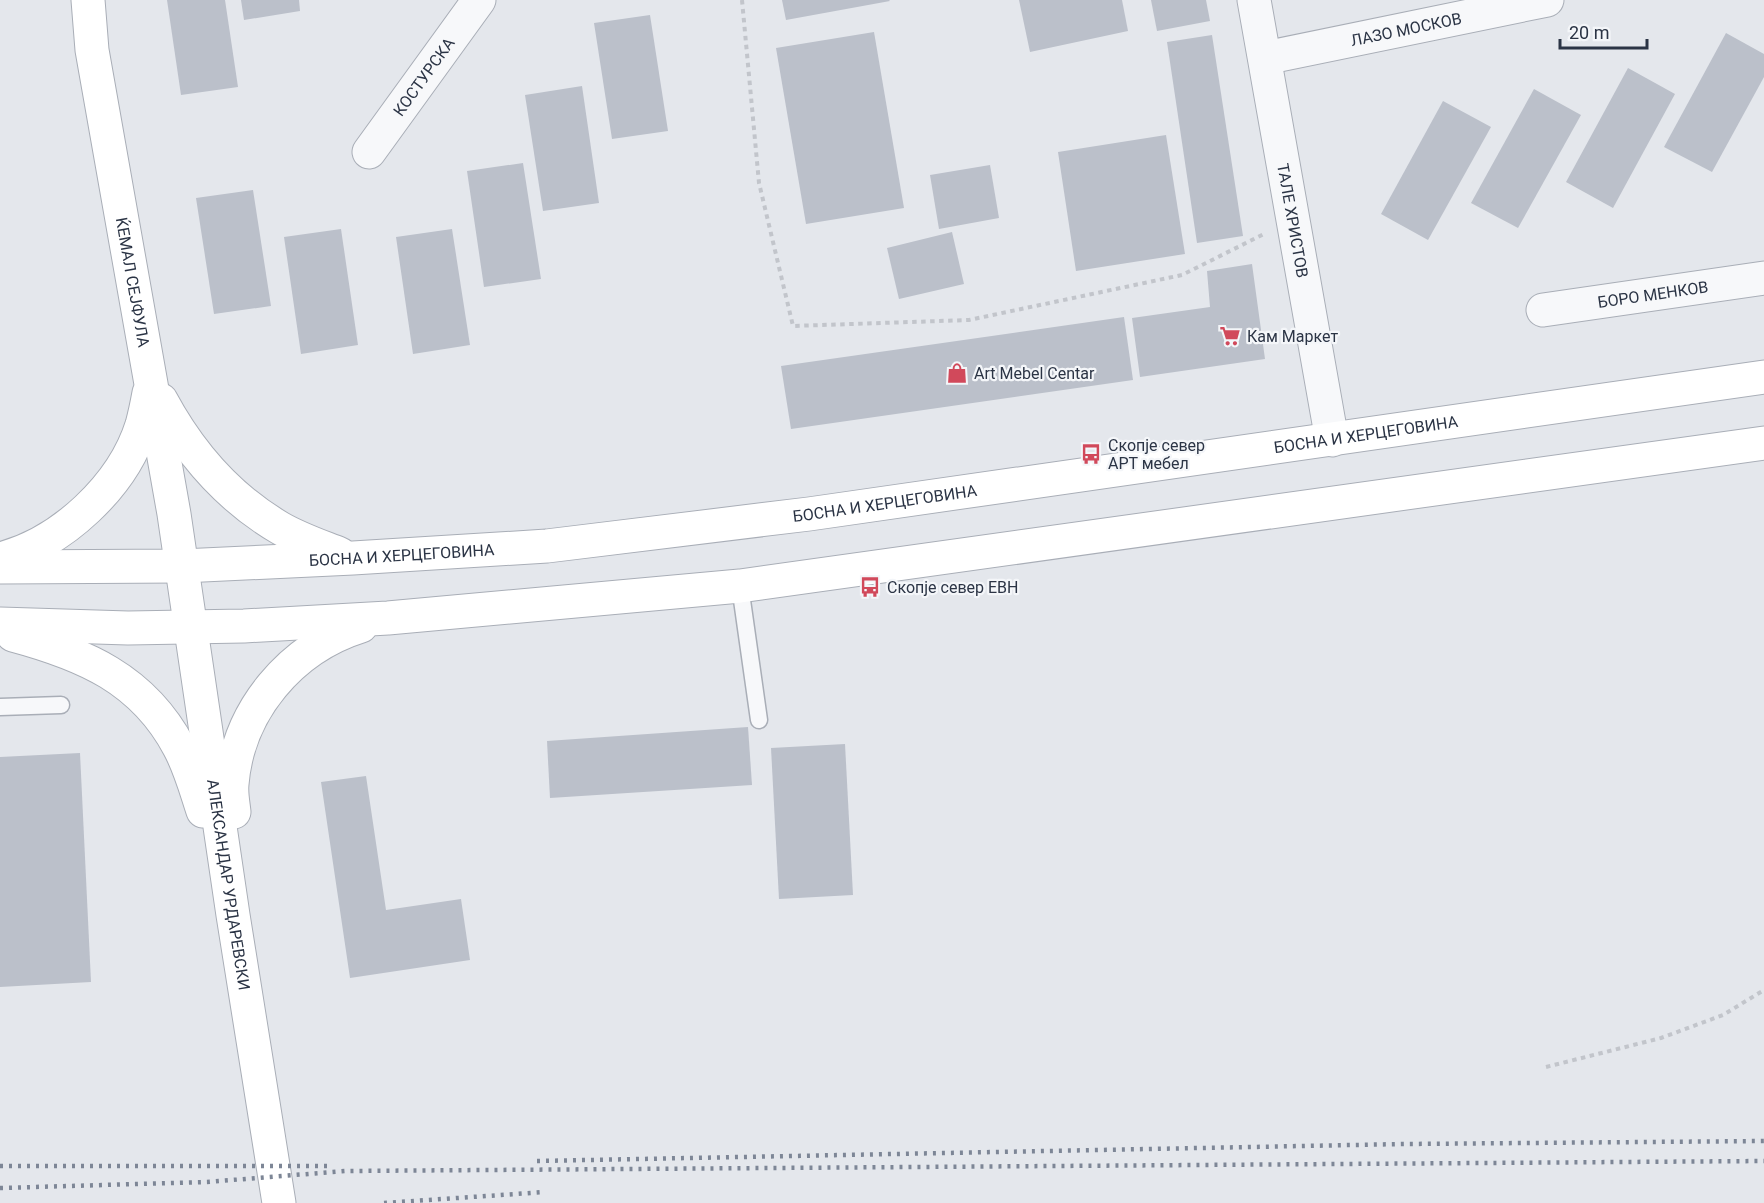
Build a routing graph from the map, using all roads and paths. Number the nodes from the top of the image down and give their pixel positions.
1 (88, 0) edge
2 (480, 0) edge
3 (742, 0) edge
4 (1254, 0) edge
5 (1547, 0) edge
6 (1265, 58) junction
7 (369, 152) dead end
8 (1294, 219) junction
9 (1764, 278) edge
10 (1543, 310) dead end
11 (1764, 377) edge
12 (152, 383) junction
13 (1332, 440) junction
14 (1764, 443) edge
15 (353, 558) junction
16 (0, 559) edge
17 (182, 566) junction
18 (0, 567) edge
19 (740, 586) junction
20 (388, 618) junction
21 (0, 624) edge
22 (190, 627) junction
23 (0, 632) edge
24 (61, 705) dead end
25 (0, 707) edge
26 (759, 720) dead end
27 (233, 915) junction
28 (1764, 990) edge
29 (1546, 1067) dead end
30 (279, 1203) edge

1 - 12 street, ЌЕМАЛ СЕЈФУЛА
2 - 7 street, КОСТУРСКА
3 - 8 path
4 - 6 street, ТАЛЕ ХРИСТОВ
5 - 6 street, ЛАЗО МОСКОВ
6 - 8 street, ТАЛЕ ХРИСТОВ
8 - 13 street, ТАЛЕ ХРИСТОВ
9 - 10 street, БОРО МЕНКОВ
11 - 13 street, БОСНА И ХЕРЦЕГОВИНА
12 - 15 street
12 - 16 street
12 - 17 street, ЌЕМАЛ СЕЈФУЛА
13 - 15 street, БОСНА И ХЕРЦЕГОВИНА
14 - 19 street
15 - 17 street, БОСНА И ХЕРЦЕГОВИНА
17 - 18 street, БОСНА И ХЕРЦЕГОВИНА
17 - 22 street, АЛЕКСАНДАР УРДАРЕВСКИ
19 - 20 street
19 - 26 lane
20 - 22 street
20 - 27 street
21 - 22 street
22 - 27 street, АЛЕКСАНДАР УРДАРЕВСКИ
23 - 27 street
24 - 25 lane
27 - 30 street, АЛЕКСАНДАР УРДАРЕВСКИ
28 - 29 path

